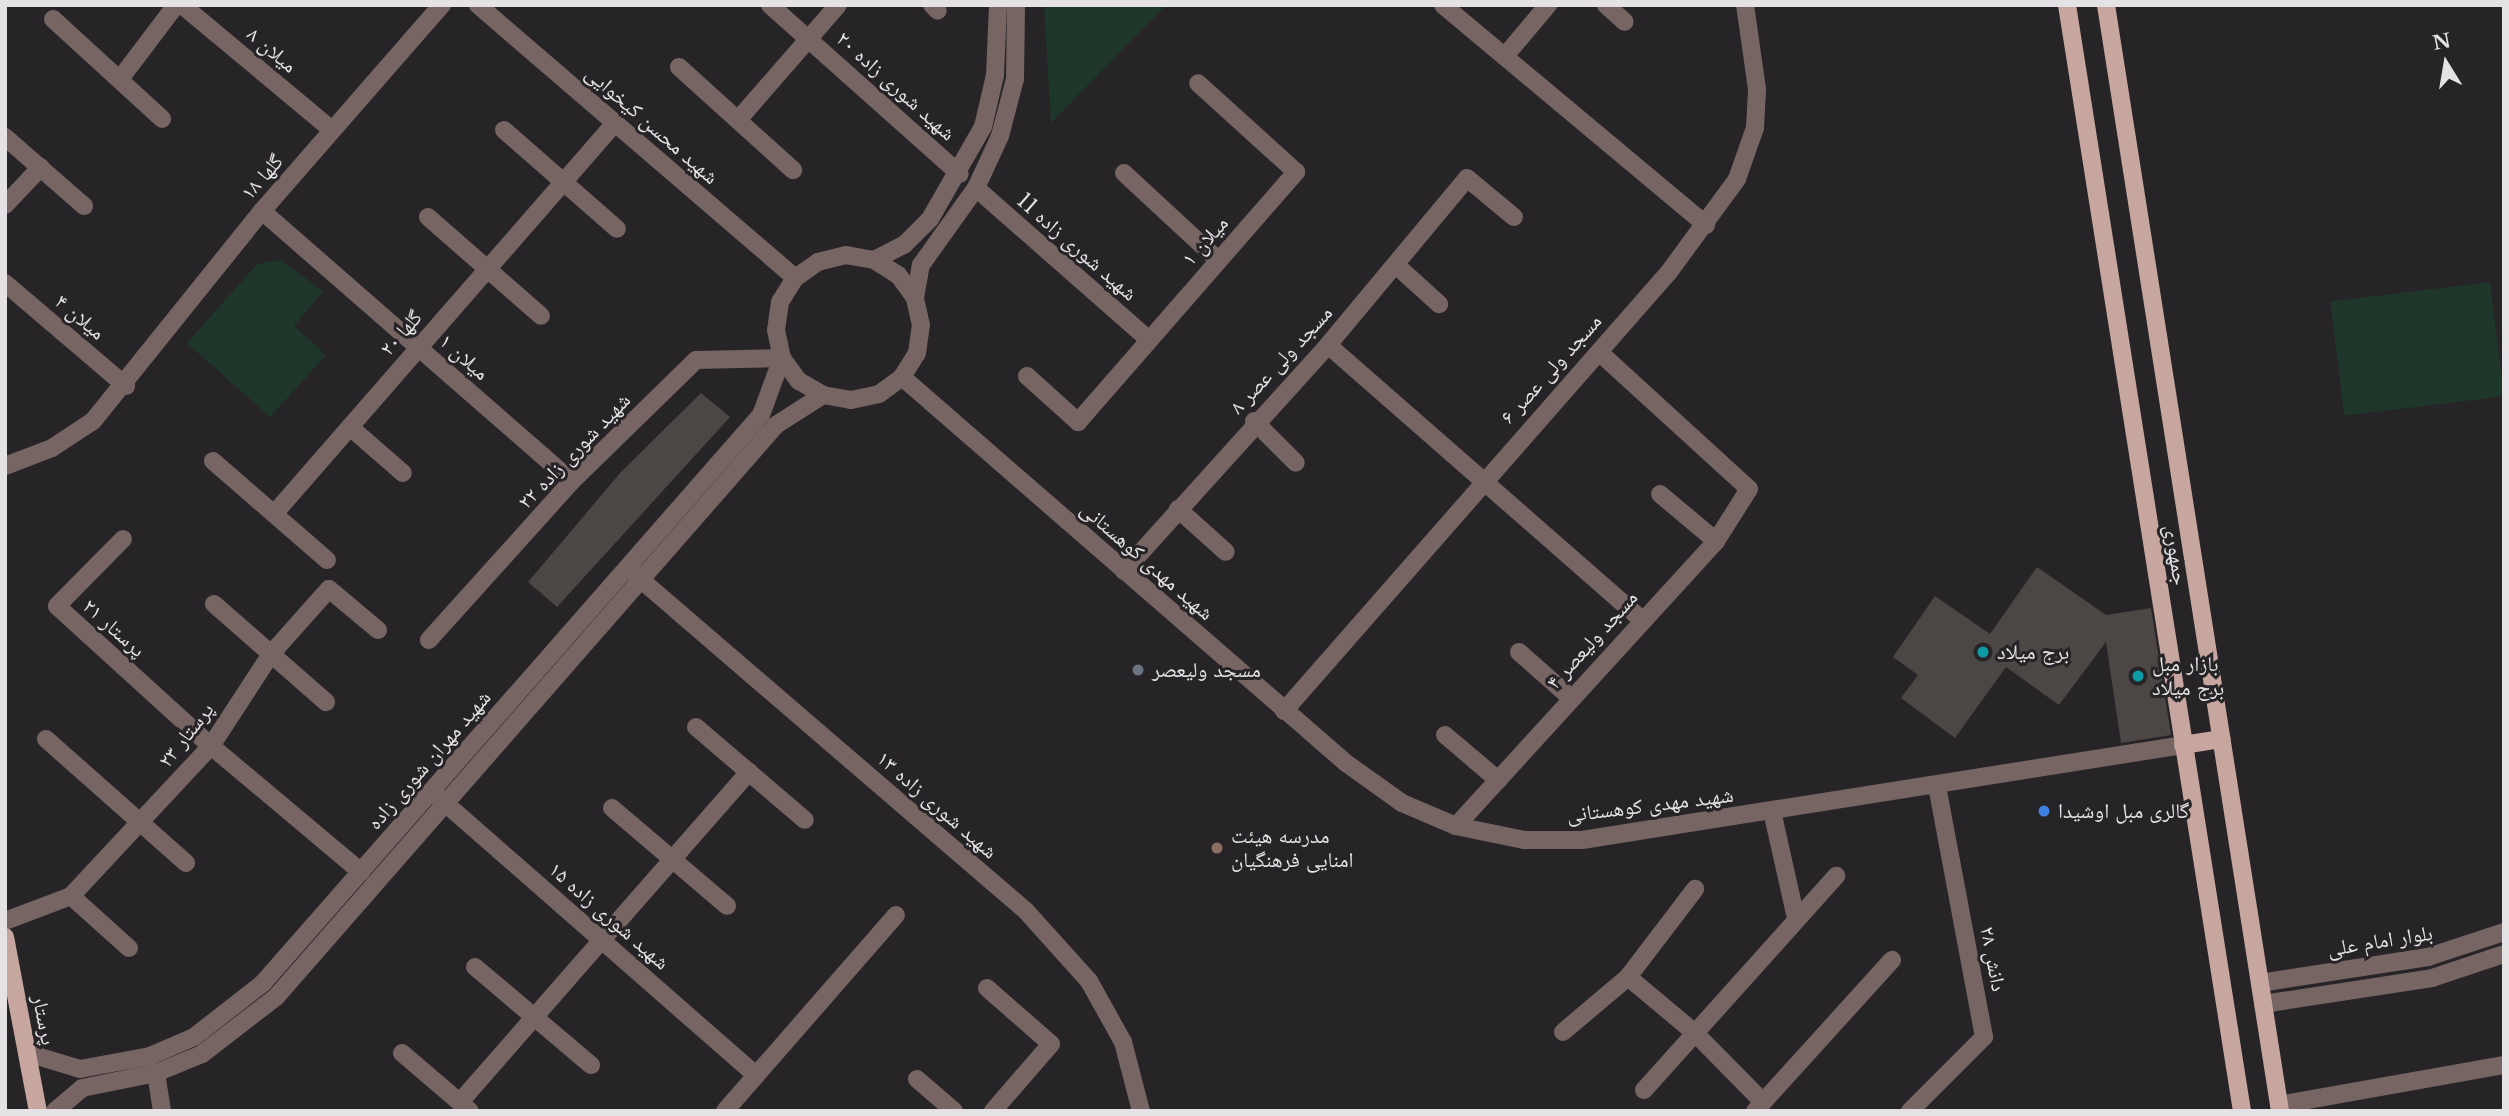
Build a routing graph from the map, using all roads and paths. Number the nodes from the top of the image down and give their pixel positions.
1 (176, 5) edge
2 (182, 5) edge
3 (442, 5) edge
4 (478, 5) edge
5 (770, 5) edge
6 (838, 5) edge
7 (998, 5) edge
8 (1016, 5) edge
9 (1443, 5) edge
10 (1548, 5) edge
11 (1606, 5) edge
12 (2067, 5) edge
13 (2106, 5) edge
14 (1742, 9) edge
15 (52, 19) dead end
16 (1626, 22) dead end
17 (808, 39) junction
18 (1505, 56) junction
19 (679, 67) dead end
20 (120, 79) junction
21 (1198, 83) dead end
22 (162, 119) dead end
23 (737, 120) junction
24 (615, 123) junction
25 (332, 130) junction
26 (504, 130) dead end
27 (5, 137) edge
28 (41, 167) junction
29 (793, 170) dead end
30 (1124, 173) dead end
31 (960, 174) junction
32 (563, 182) junction
33 (976, 188) junction
34 (5, 205) edge
35 (84, 206) dead end
36 (262, 211) junction
37 (428, 217) dead end
38 (1514, 217) dead end
39 (1706, 225) junction
40 (617, 229) dead end
41 (874, 260) junction
42 (1219, 261) junction
43 (1396, 266) junction
44 (488, 269) junction
45 (795, 278) junction
46 (5, 283) edge
47 (915, 298) junction
48 (1439, 304) dead end
49 (541, 316) dead end
50 (1149, 340) junction
51 (1328, 345) junction
52 (419, 348) junction
53 (1599, 352) junction
54 (782, 358) junction
55 (1027, 376) dead end
56 (902, 377) junction
57 (126, 386) junction
58 (823, 396) junction
59 (1254, 421) junction
60 (350, 427) junction
61 (213, 461) dead end
62 (1296, 463) dead end
63 (5, 466) edge
64 (403, 473) dead end
65 (1483, 478) junction
66 (572, 481) junction
67 (1660, 494) dead end
68 (1178, 509) junction
69 (274, 514) junction
70 (123, 539) dead end
71 (1716, 541) junction
72 (1226, 552) dead end
73 (327, 560) dead end
74 (1124, 571) junction
75 (634, 574) junction
76 (214, 604) dead end
77 (1640, 618) junction
78 (377, 630) dead end
79 (429, 640) dead end
80 (1519, 652) dead end
81 (271, 654) junction
82 (1571, 698) junction
83 (326, 702) dead end
84 (1284, 711) junction
85 (696, 727) dead end
86 (1445, 735) dead end
87 (47, 739) dead end
88 (2222, 739) junction
89 (2183, 745) junction
90 (211, 746) junction
91 (749, 772) junction
92 (1498, 780) junction
93 (1937, 786) junction
94 (438, 797) junction
95 (612, 808) dead end
96 (1772, 811) junction
97 (805, 820) dead end
98 (142, 822) junction
99 (1456, 825) junction
100 (672, 859) junction
101 (186, 863) dead end
102 (361, 872) junction
103 (1836, 876) dead end
104 (1695, 889) dead end
105 (71, 896) junction
106 (727, 906) dead end
107 (896, 915) dead end
108 (1796, 918) junction
109 (5, 921) edge
110 (2504, 932) edge
111 (5, 937) edge
112 (602, 940) junction
113 (129, 948) dead end
114 (2504, 954) edge
115 (1892, 960) dead end
116 (475, 967) dead end
117 (1628, 977) junction
118 (2260, 983) junction
119 (987, 988) dead end
120 (2263, 1004) junction
121 (534, 1017) junction
122 (1563, 1032) dead end
123 (1695, 1033) junction
124 (27, 1052) junction
125 (401, 1053) dead end
126 (591, 1065) dead end
127 (2504, 1065) edge
128 (156, 1073) junction
129 (756, 1075) junction
130 (917, 1079) dead end
131 (1644, 1090) dead end
132 (465, 1106) edge
133 (1759, 1106) edge
134 (2280, 1108) edge
135 (38, 1111) edge
136 (55, 1111) edge
137 (162, 1111) edge
138 (725, 1111) edge
139 (954, 1111) edge
140 (993, 1111) edge
141 (1141, 1111) edge
142 (1910, 1111) edge
143 (2242, 1111) edge

1 - 20 street
2 - 25 street, میلان ۸
3 - 25 street, گلها ۱۸
4 - 24 street, شهید محسن کیخوایی
5 - 17 street, شهید شوری زاده ۲۰
6 - 17 street
7 - 31 street
8 - 33 street
9 - 18 street
10 - 18 street
11 - 16 street
12 - 89 main road, جمهوری
13 - 88 main road, جمهوری
14 - 39 street, مسجد ولی عصر ۶
15 - 20 street
17 - 23 street
17 - 31 street, شهید شوری زاده ۲۰
18 - 39 street
19 - 23 street
20 - 22 street
21 - 42 street, میلان ۱
23 - 29 street
24 - 32 street, گلها ۲۰
24 - 45 street, شهید محسن کیخوایی
25 - 36 street, گلها ۱۸
26 - 32 street
27 - 28 street
28 - 34 street
28 - 35 street
30 - 42 street
31 - 41 street
32 - 40 street
32 - 44 street, گلها ۲۰
33 - 47 street
33 - 50 street, شهید شوری زاده 11
36 - 52 street, میلان ۱
36 - 57 street, گلها ۱۸
37 - 44 street
38 - 43 street, مسجد ولی عصر ۸
39 - 53 street, مسجد ولی عصر ۶
41 - 45 street
41 - 47 street
42 - 50 street, میلان ۱
43 - 48 street
43 - 51 street, مسجد ولی عصر ۸
44 - 49 street
44 - 52 street, گلها ۲۰
45 - 54 street
46 - 57 street, میلان ۴
47 - 56 street
50 - 55 street, میلان ۱
51 - 59 street, مسجد ولی عصر ۸
51 - 65 street
52 - 60 street, گلها ۲۰
52 - 66 street, میلان ۱
53 - 65 street, مسجد ولی عصر ۶
53 - 71 street, مسجد ولیعصر ۴
54 - 58 street
54 - 66 street, شهید شوری زاده ۲۲
54 - 75 street, شهید مهران شوری زاده
56 - 58 street
56 - 74 street, شهید مهدی کوهستانی
57 - 63 street, گلها ۱۸
58 - 75 street, شهید مهران شوری زاده
59 - 62 street
59 - 68 street, مسجد ولی عصر ۸
60 - 64 street
60 - 69 street, گلها ۲۰
61 - 69 street
65 - 77 street
65 - 84 street, مسجد ولی عصر ۶
66 - 79 street, شهید شوری زاده ۲۲
67 - 71 street
68 - 72 street
68 - 74 street, مسجد ولی عصر ۸
69 - 73 street
70 - 90 street, پرستار ۲۱
71 - 77 street, مسجد ولیعصر ۴
74 - 84 street, شهید مهدی کوهستانی
75 - 94 street, شهید مهران شوری زاده
75 - 141 street, شهید شوری زاده ۱۳
76 - 81 street
77 - 82 street, مسجد ولیعصر ۴
78 - 81 street, پرستار ۲۳
80 - 82 street
81 - 83 street
81 - 90 street, پرستار ۲۳
82 - 92 street, مسجد ولیعصر ۴
84 - 99 street, شهید مهدی کوهستانی
85 - 91 street
86 - 92 street
87 - 98 street
88 - 89 main road
88 - 118 main road, جمهوری
89 - 93 street, شهید مهدی کوهستانی
89 - 143 main road, جمهوری
90 - 98 street, پرستار ۲۳
90 - 102 street
91 - 97 street
91 - 100 street
92 - 99 street, مسجد ولیعصر ۴
93 - 96 street, شهید مهدی کوهستانی
93 - 142 street, دانش ۲۸
94 - 102 street, شهید مهران شوری زاده
94 - 112 street, شهید شوری زاده ۱۵
94 - 128 street, شهید مهران شوری زاده
95 - 100 street
96 - 99 street, شهید مهدی کوهستانی
96 - 108 street
98 - 101 street
98 - 105 street, پرستار ۲۳
100 - 106 street
100 - 112 street
102 - 124 street, شهید مهران شوری زاده
103 - 108 street
104 - 117 street
105 - 109 street, پرستار ۲۳
105 - 113 street
107 - 129 street
108 - 123 street
110 - 118 street, بلوار امام علی
111 - 124 main road, پرستار
112 - 121 street
112 - 129 street, شهید شوری زاده ۱۵
114 - 120 street, بلوار امام علی
115 - 133 street
116 - 121 street
117 - 122 street
117 - 123 street
118 - 120 main road, جمهوری
119 - 140 street
120 - 134 main road, جمهوری
121 - 126 street
121 - 132 street
123 - 131 street
123 - 133 street
124 - 135 main road, پرستار
125 - 132 street
127 - 134 street
128 - 136 street, شهید مهران شوری زاده
128 - 137 street
129 - 138 street
130 - 139 street

